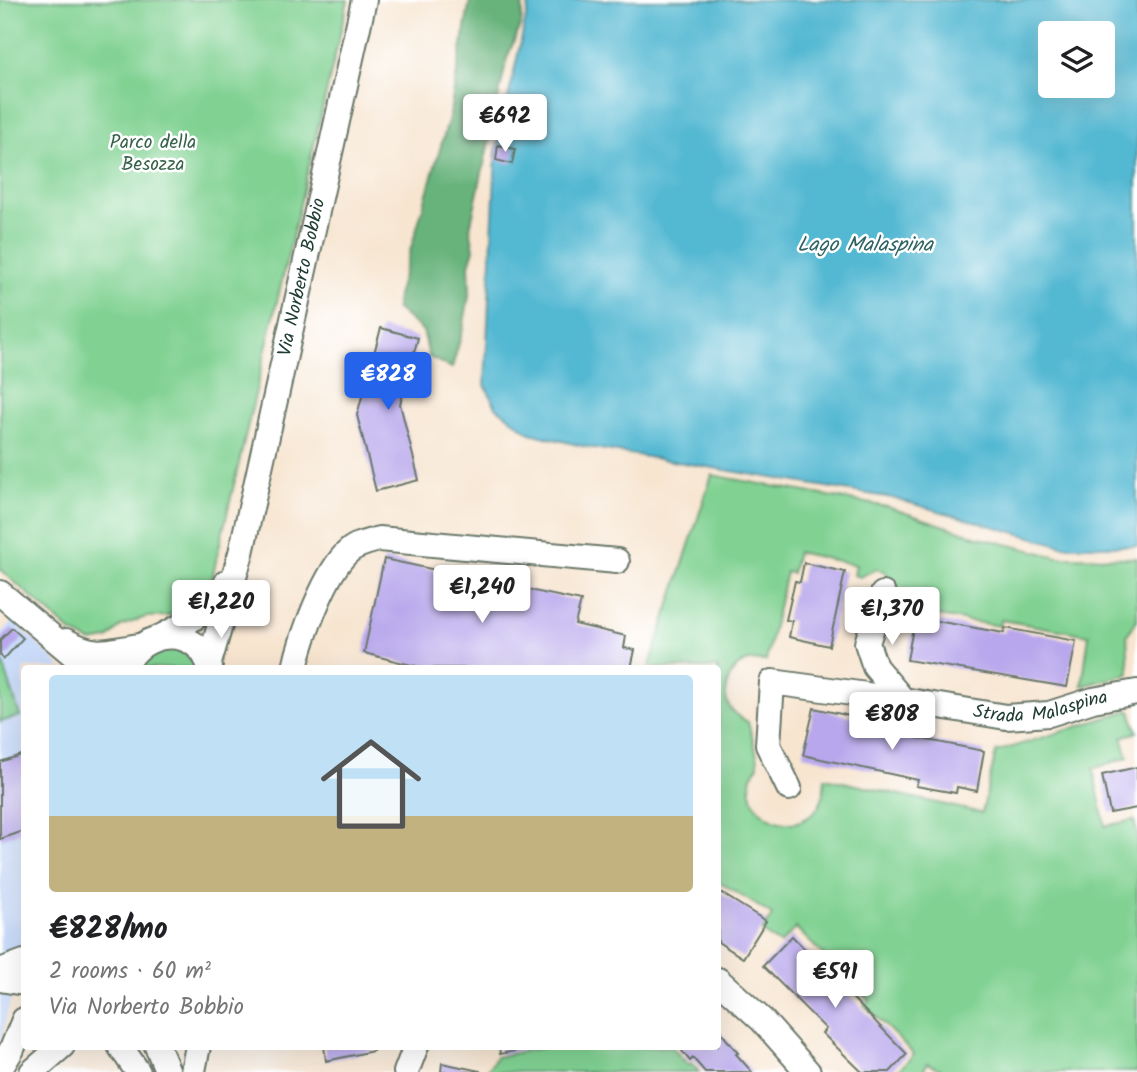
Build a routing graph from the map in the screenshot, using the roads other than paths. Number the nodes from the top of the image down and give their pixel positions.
1 (364, 0) edge
2 (241, 553) junction
3 (617, 561) dead end
4 (0, 593) edge
5 (883, 594) dead end
6 (38, 626) junction
7 (150, 641) junction
8 (85, 665) edge
9 (126, 665) edge
10 (208, 665) edge
11 (209, 665) edge
12 (296, 665) edge
13 (1137, 692) edge
14 (903, 700) junction
15 (789, 788) dead end
16 (21, 963) edge
17 (0, 971) edge
18 (0, 979) edge
19 (21, 982) edge
20 (721, 983) edge
21 (21, 1027) edge
22 (57, 1050) edge
23 (123, 1050) edge
24 (159, 1050) edge
25 (197, 1050) edge
26 (414, 1050) edge
27 (0, 1069) edge
28 (193, 1071) edge
29 (32, 1072) edge
30 (138, 1072) edge
31 (168, 1072) edge
32 (406, 1072) edge
33 (808, 1072) edge

1 - 2 street, Via Norberto Bobbio
2 - 7 street, Via Norberto Bobbio
2 - 11 street, Via Norberto Bobbio
3 - 12 street
4 - 6 street
5 - 14 street
6 - 7 street
6 - 8 street
7 - 9 street, Via Norberto Bobbio
7 - 10 street, Via Norberto Bobbio
13 - 14 street, Strada Malaspina
14 - 15 street, Strada Malaspina
16 - 17 street
18 - 19 street
20 - 33 street
21 - 27 street
22 - 29 street
23 - 30 street
24 - 31 street
25 - 28 street
26 - 32 street

